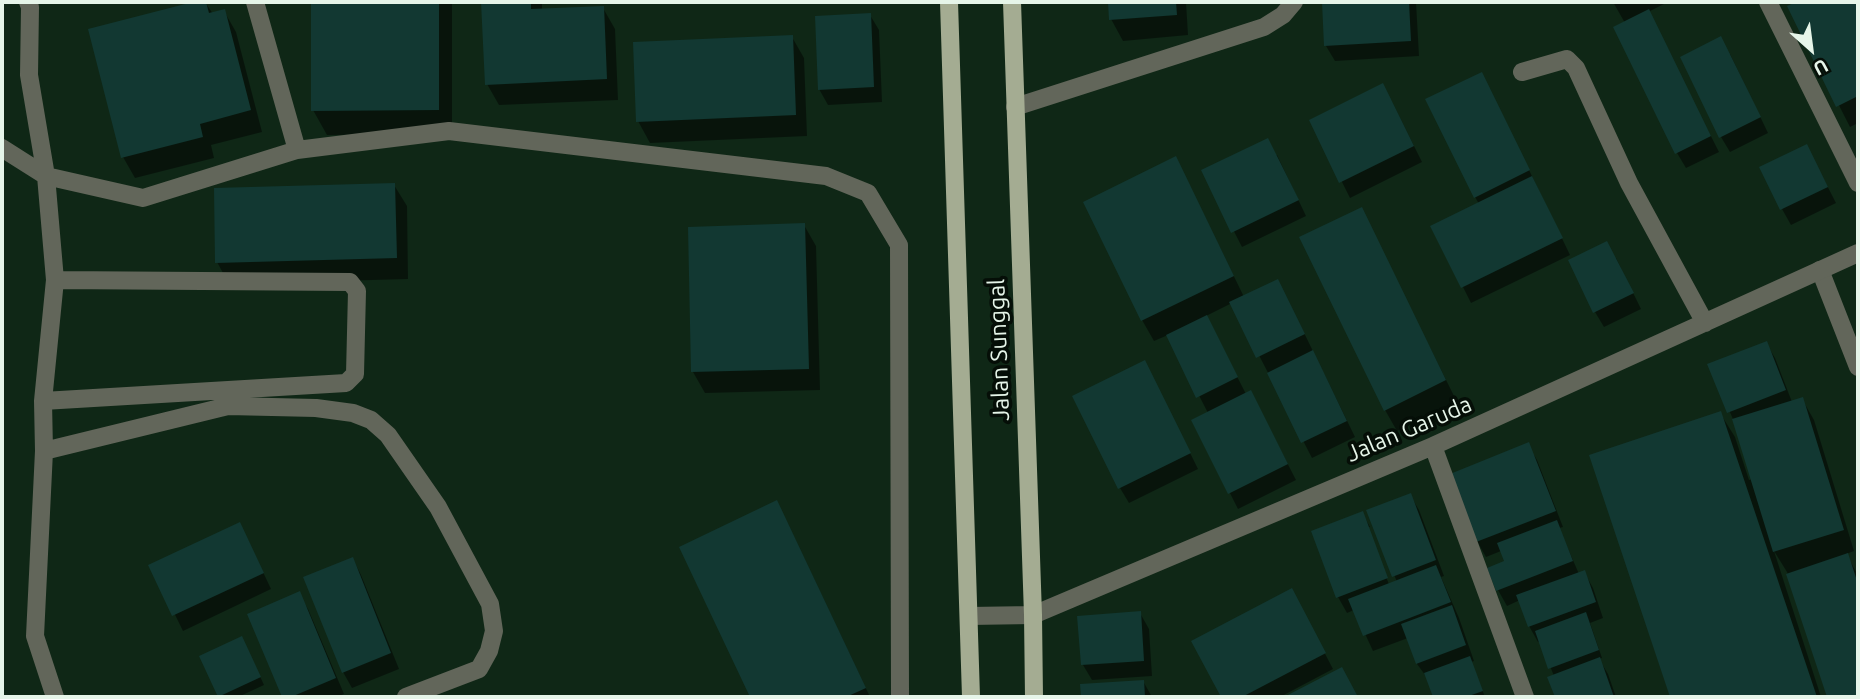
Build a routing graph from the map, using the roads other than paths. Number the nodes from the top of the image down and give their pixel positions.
1 (255, 2) edge
2 (949, 2) edge
3 (1012, 2) edge
4 (1294, 2) edge
5 (1768, 2) edge
6 (31, 4) edge
7 (1522, 72) dead end
8 (1015, 107) junction
9 (2, 148) edge
10 (297, 150) junction
11 (46, 176) junction
12 (1858, 183) edge
13 (1858, 253) edge
14 (1820, 270) junction
15 (55, 280) junction
16 (1705, 323) junction
17 (1858, 367) edge
18 (43, 401) junction
19 (1433, 446) junction
20 (44, 451) junction
21 (1033, 615) junction
22 (969, 616) junction
23 (55, 697) edge
24 (406, 697) edge
25 (900, 697) edge
26 (971, 697) edge
27 (1034, 697) edge
28 (1525, 697) edge

1 - 10 street
2 - 22 main road, Jalan Sunggal
3 - 8 main road, Jalan Sunggal
4 - 8 street
5 - 12 street
6 - 11 street
7 - 16 street
8 - 21 main road, Jalan Sunggal
9 - 11 street
10 - 11 street
10 - 25 street
11 - 15 street
13 - 14 street, Jalan Garuda
14 - 16 street, Jalan Garuda
14 - 17 street
15 - 18 street
15 - 18 street
16 - 19 street, Jalan Garuda
18 - 20 street
19 - 21 street, Jalan Garuda
19 - 28 street
20 - 23 street
20 - 24 street
21 - 22 street, Jalan Garuda
21 - 27 main road, Jalan Sunggal
22 - 26 main road, Jalan Sunggal

